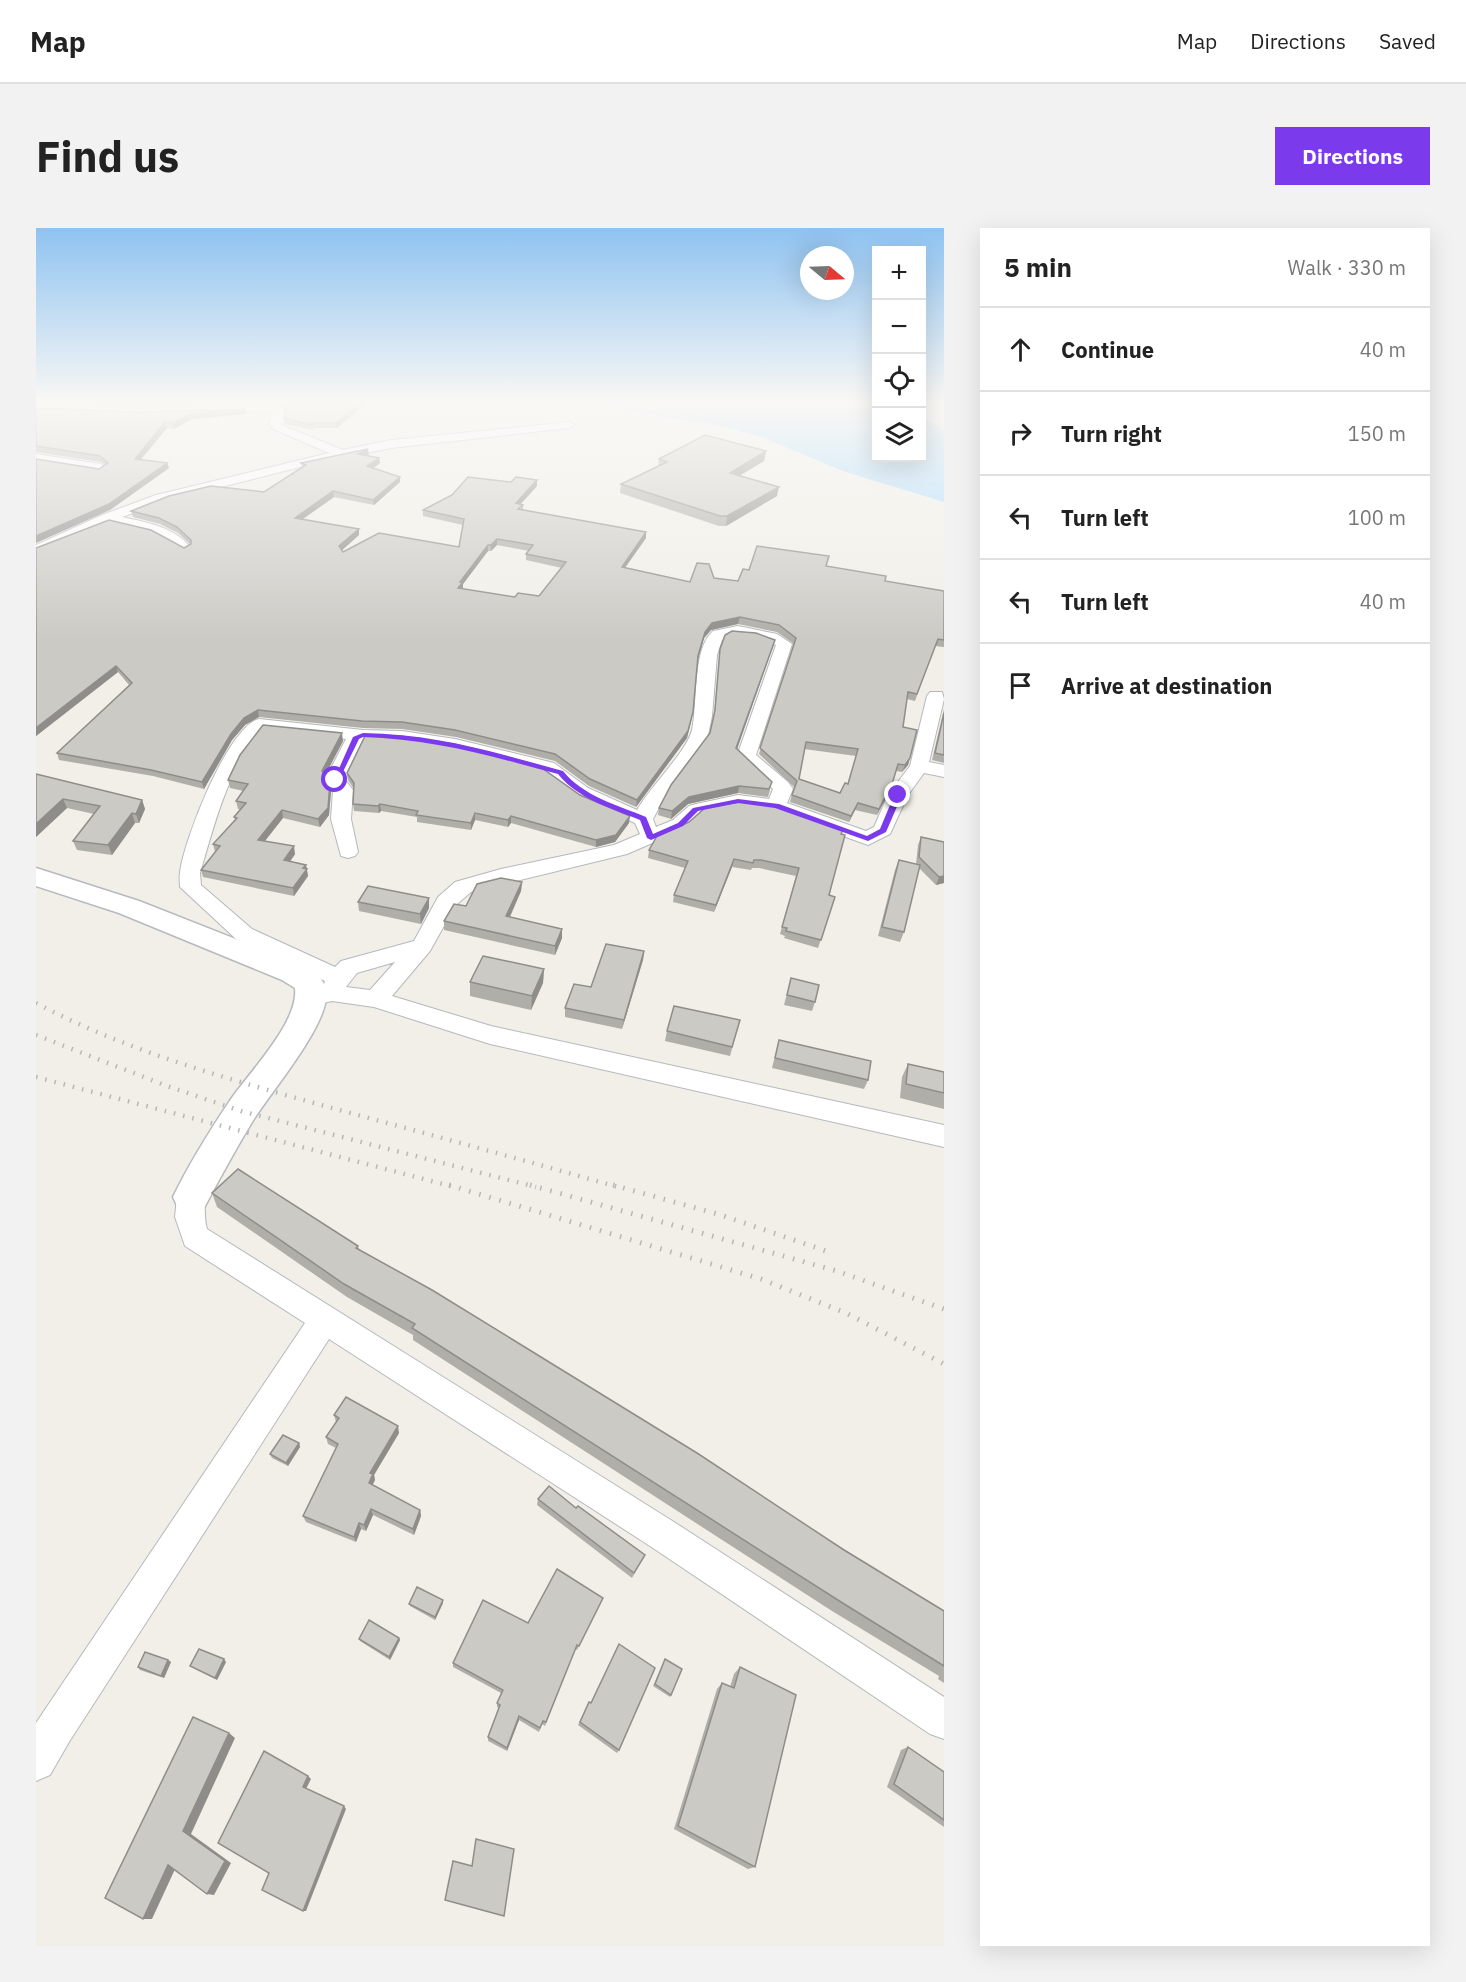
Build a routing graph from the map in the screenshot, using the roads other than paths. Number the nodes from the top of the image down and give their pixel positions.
1 (226, 482) edge
2 (107, 518) junction
3 (184, 549) edge
4 (36, 550) edge
5 (936, 696) dead end
6 (363, 735) junction
7 (919, 766) junction
8 (944, 771) edge
9 (776, 806) junction
10 (643, 819) junction
11 (651, 838) junction
12 (348, 852) dead end
13 (36, 877) edge
14 (422, 946) junction
15 (327, 989) junction
16 (375, 999) junction
17 (944, 1136) edge
18 (191, 1197) joint
19 (325, 1319) junction
20 (944, 1720) edge
21 (36, 1761) edge

1 - 2 street
2 - 3 street
2 - 4 street
5 - 7 street
6 - 10 street
6 - 12 street
6 - 15 street
7 - 8 street
7 - 9 street
9 - 10 street
9 - 11 street
10 - 11 street
11 - 14 street
13 - 15 street
14 - 15 street
14 - 16 street
15 - 16 street
15 - 18 street
16 - 17 street
18 - 19 street
19 - 20 street
19 - 21 street

